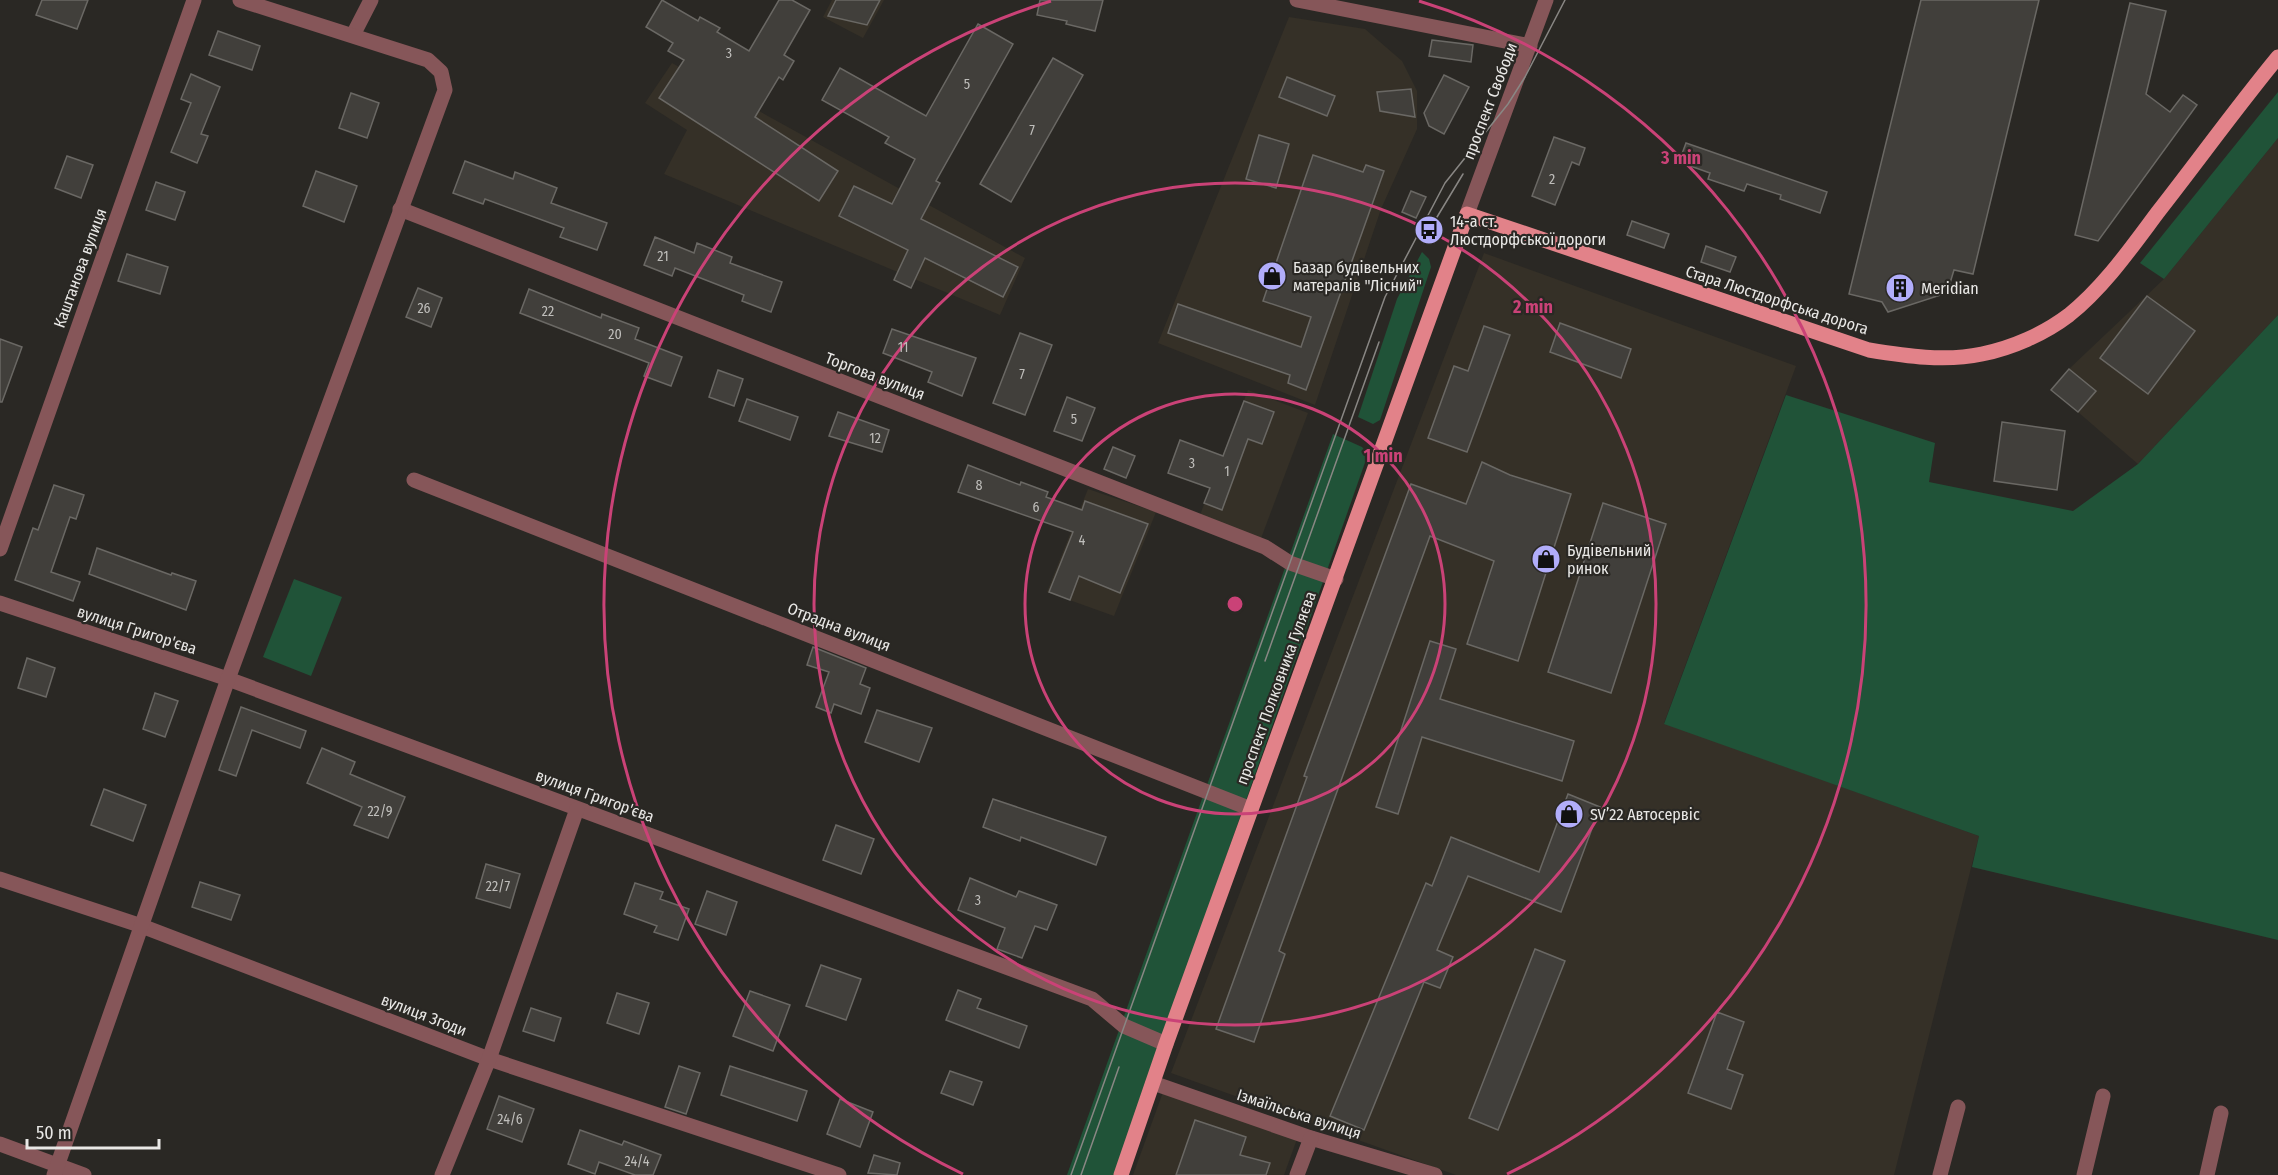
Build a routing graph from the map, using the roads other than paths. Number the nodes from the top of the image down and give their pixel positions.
1 (195, 0) edge
2 (240, 0) edge
3 (371, 0) edge
4 (1297, 0) edge
5 (1546, 0) edge
6 (353, 35) junction
7 (1530, 46) junction
8 (2278, 57) edge
9 (400, 209) junction
10 (1467, 214) junction
11 (414, 480) dead end
12 (0, 549) edge
13 (1336, 579) junction
14 (0, 603) edge
15 (228, 679) junction
16 (577, 809) junction
17 (1251, 809) junction
18 (0, 879) edge
19 (139, 925) junction
20 (1166, 1044) junction
21 (489, 1059) junction
22 (1153, 1083) junction
23 (2103, 1096) dead end
24 (1958, 1107) dead end
25 (2221, 1113) dead end
26 (1311, 1138) junction
27 (0, 1144) edge
28 (56, 1170) edge
29 (84, 1175) edge
30 (442, 1175) edge
31 (839, 1175) edge
32 (1121, 1175) edge
33 (1297, 1175) edge
34 (1435, 1175) edge
35 (1940, 1175) edge
36 (2084, 1175) edge
37 (2207, 1175) edge

1 - 12 street, Каштанова вулиця
2 - 6 street
3 - 6 street
4 - 7 street
5 - 7 street, проспект Свободи
6 - 9 street
7 - 10 street, проспект Свободи
8 - 10 main road, Стара Люстдорфська дорога
9 - 13 street, Торгова вулиця
9 - 15 street
10 - 13 main road, проспект Полковника Гуляєва
11 - 17 street, Отрадна вулиця
13 - 17 main road, проспект Полковника Гуляєва
14 - 15 street, вулиця Григор'єва
15 - 16 street, вулиця Григор'єва
15 - 19 street
16 - 20 street, вулиця Григор'єва
16 - 21 street
17 - 20 main road, проспект Полковника Гуляєва
18 - 19 street, вулиця Згоди
19 - 21 street, вулиця Згоди
19 - 28 street
20 - 22 main road, проспект Полковника Гуляєва
21 - 30 street
21 - 31 street, вулиця Згоди
22 - 26 street, Ізмаїльська вулиця
22 - 32 main road, проспект Полковника Гуляєва
23 - 36 street
24 - 35 street
25 - 37 street
26 - 33 street
26 - 34 street, Ізмаїльська вулиця
27 - 28 street
28 - 29 street

